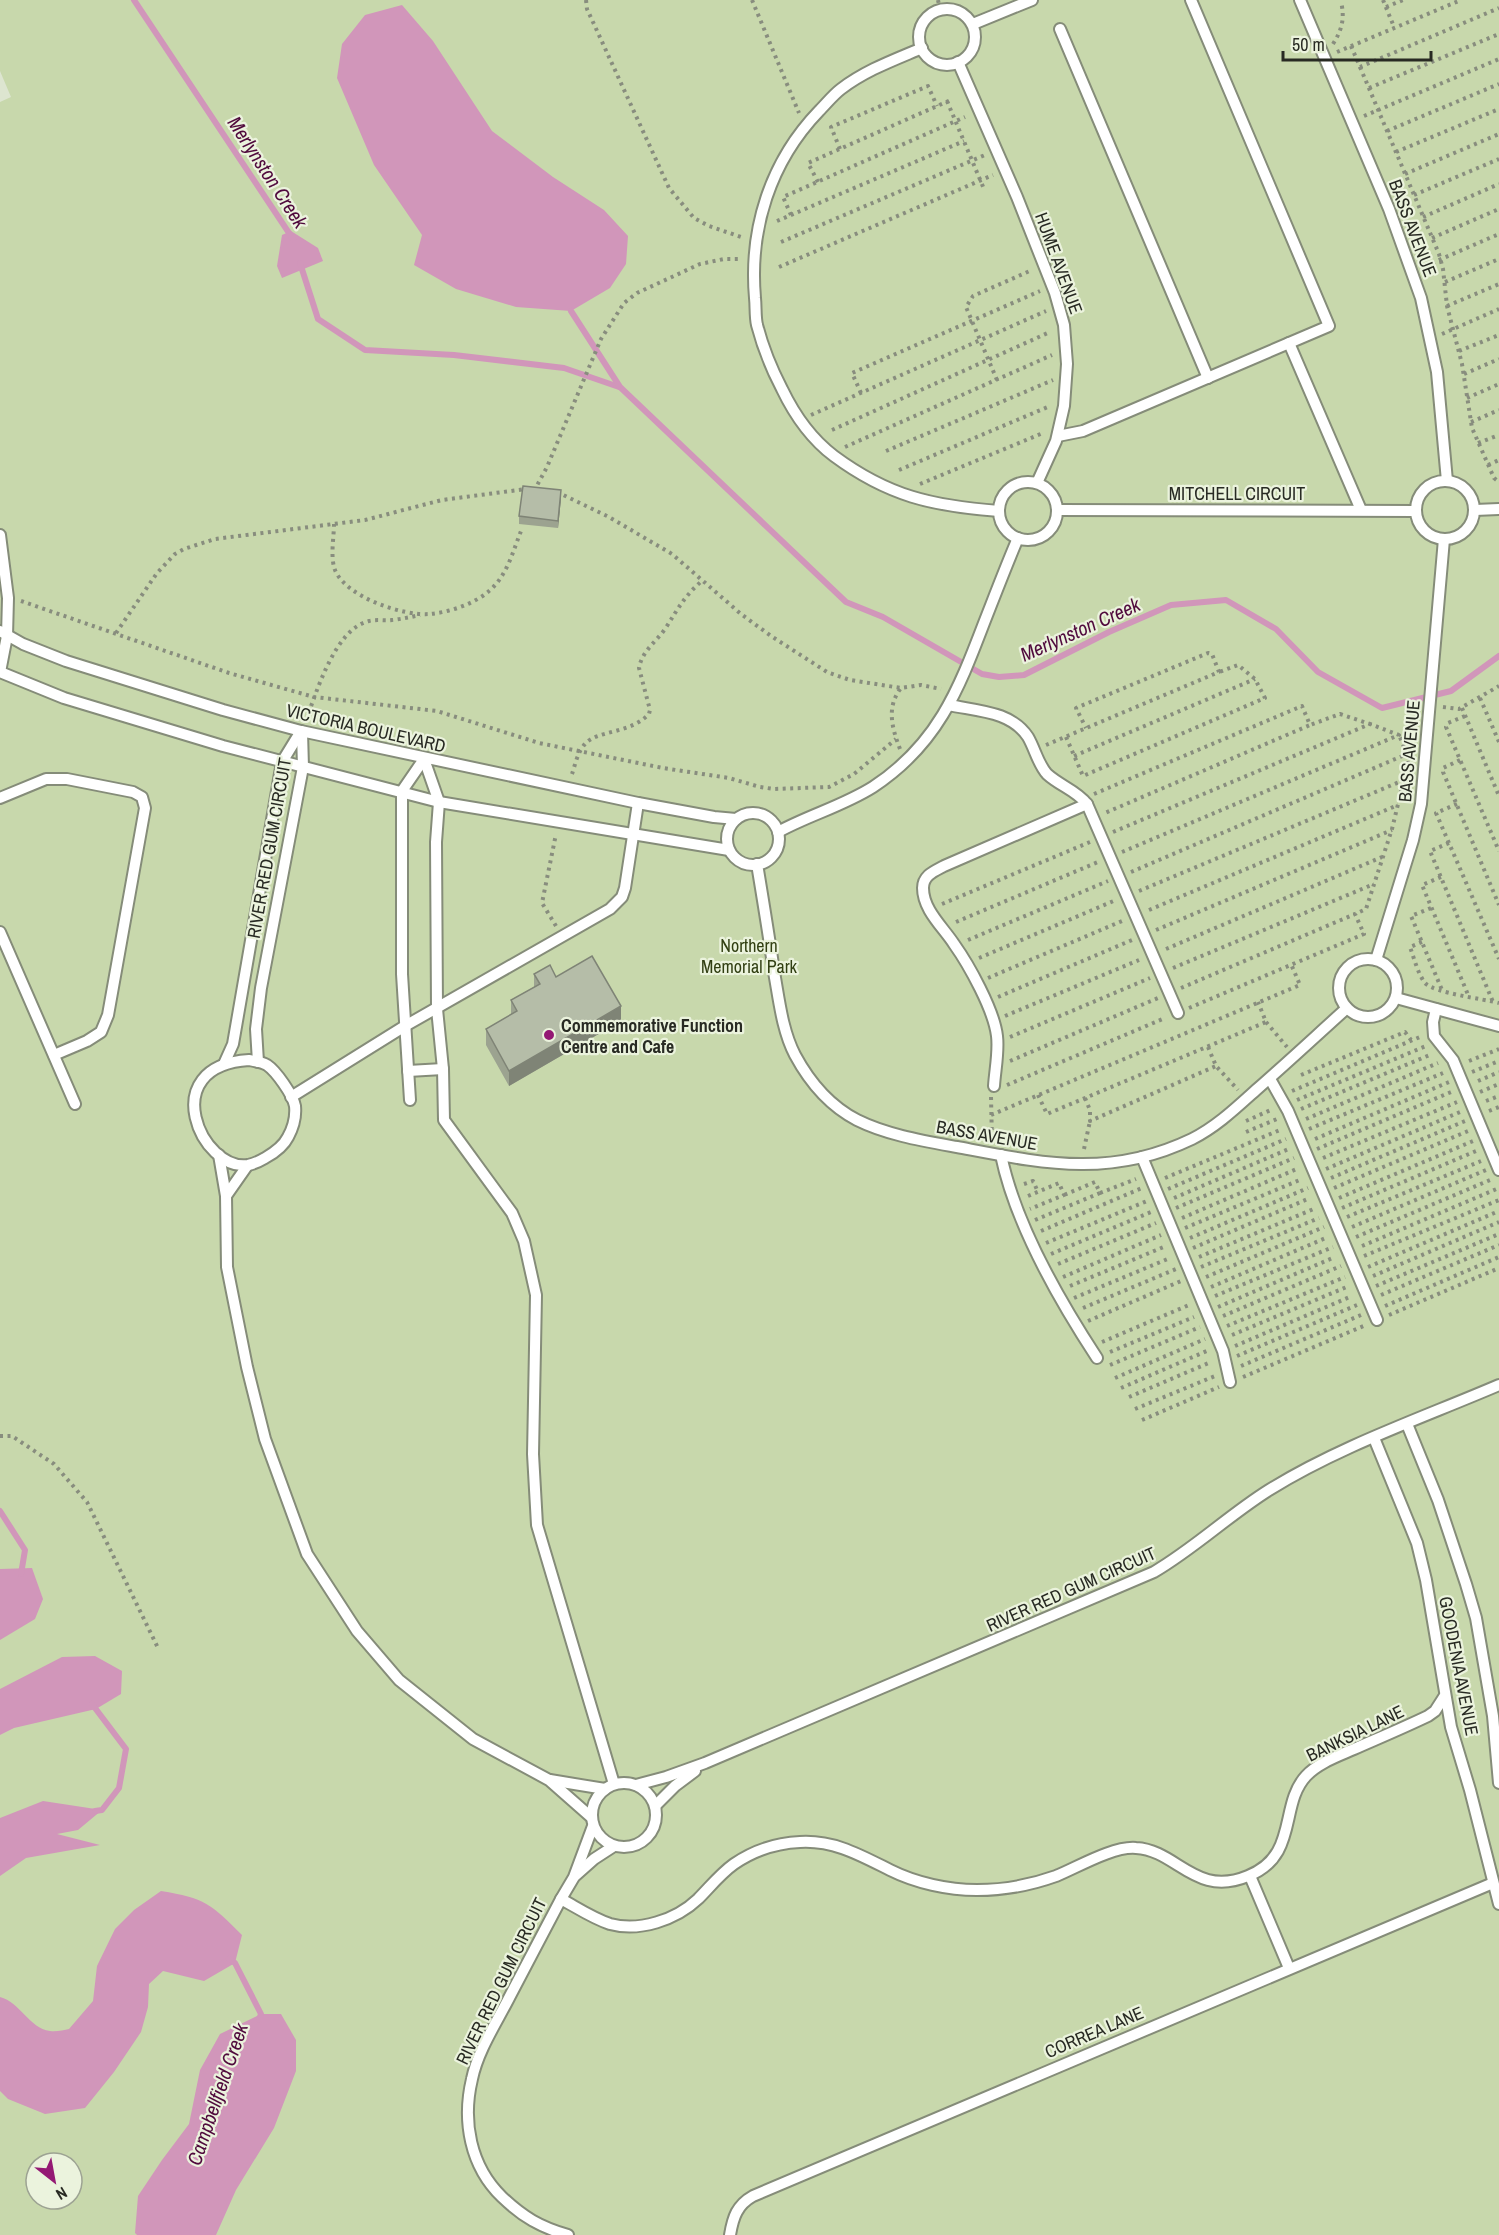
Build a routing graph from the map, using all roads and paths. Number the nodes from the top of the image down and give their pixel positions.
1 (586, 0) edge
2 (752, 0) edge
3 (1032, 0) edge
4 (1191, 0) edge
5 (1300, 0) edge
6 (1383, 0) edge
7 (1403, 0) edge
8 (1461, 0) edge
9 (1342, 1) edge
10 (939, 5) edge
11 (1386, 7) junction
12 (1499, 8) edge
13 (973, 24) junction
14 (1394, 27) junction
15 (1060, 29) dead end
16 (1499, 34) edge
17 (1351, 46) junction
18 (922, 48) junction
19 (1324, 58) junction
20 (1499, 59) edge
21 (958, 62) junction
22 (1360, 67) junction
23 (1499, 84) edge
24 (1369, 88) junction
25 (953, 99) dead end
26 (947, 101) junction
27 (938, 106) junction
28 (1499, 109) edge
29 (1378, 110) junction
30 (965, 117) dead end
31 (956, 121) junction
32 (1352, 121) junction
33 (807, 124) junction
34 (831, 127) junction
35 (1387, 131) junction
36 (1499, 134) edge
37 (964, 141) junction
38 (840, 148) junction
39 (997, 150) junction
40 (1396, 152) junction
41 (1499, 159) edge
42 (972, 161) junction
43 (1005, 170) junction
44 (1405, 174) junction
45 (981, 181) junction
46 (818, 182) junction
47 (1499, 184) edge
48 (984, 189) dead end
49 (1414, 195) junction
50 (1499, 209) edge
51 (791, 215) junction
52 (1423, 216) junction
53 (777, 221) dead end
54 (1499, 234) edge
55 (1432, 237) junction
56 (781, 242) dead end
57 (756, 243) junction
58 (755, 258) junction
59 (1440, 259) junction
60 (1499, 259) edge
61 (1044, 265) junction
62 (779, 267) dead end
63 (1413, 271) junction
64 (1445, 282) junction
65 (1499, 284) edge
66 (1052, 285) junction
67 (1058, 306) junction
68 (1447, 306) junction
69 (1499, 309) edge
70 (971, 321) junction
71 (1064, 326) junction
72 (1454, 329) junction
73 (1499, 334) edge
74 (1431, 339) junction
75 (980, 340) junction
76 (1288, 343) junction
77 (1067, 349) junction
78 (1459, 351) junction
79 (1499, 359) edge
80 (988, 360) junction
81 (1463, 374) junction
82 (1066, 375) junction
83 (1208, 378) junction
84 (997, 380) junction
85 (1499, 384) edge
86 (861, 393) junction
87 (1467, 398) junction
88 (1064, 400) junction
89 (1499, 410) edge
90 (800, 420) junction
91 (1471, 422) junction
92 (832, 430) dead end
93 (1059, 431) junction
94 (1499, 435) edge
95 (1478, 443) junction
96 (886, 451) dead end
97 (831, 453) junction
98 (1499, 460) edge
99 (1488, 465) junction
100 (899, 470) dead end
101 (1447, 481) junction
102 (1499, 482) edge
103 (1037, 483) junction
104 (919, 484) dead end
105 (546, 489) edge
106 (534, 490) junction
107 (555, 490) edge
108 (1499, 509) edge
109 (1057, 510) junction
110 (1361, 510) junction
111 (1475, 510) junction
112 (999, 511) junction
113 (1416, 511) junction
114 (334, 524) junction
115 (521, 531) dead end
116 (0, 535) edge
117 (1018, 538) junction
118 (1444, 539) junction
119 (703, 580) junction
120 (8, 598) junction
121 (424, 614) junction
122 (116, 633) junction
123 (3, 634) edge
124 (0, 672) edge
125 (1219, 672) junction
126 (1255, 679) junction
127 (1499, 687) edge
128 (901, 688) junction
129 (956, 693) junction
130 (314, 697) junction
131 (1480, 698) junction
132 (949, 705) junction
133 (1430, 705) junction
134 (1462, 708) junction
135 (1465, 716) junction
136 (1370, 724) junction
137 (1310, 726) junction
138 (1086, 729) junction
139 (302, 732) junction
140 (1399, 735) junction
141 (1066, 736) junction
142 (896, 739) junction
143 (1499, 742) edge
144 (1034, 750) junction
145 (581, 752) junction
146 (1407, 754) junction
147 (1074, 756) junction
148 (424, 759) junction
149 (1461, 760) junction
150 (282, 762) junction
151 (905, 762) junction
152 (303, 767) junction
153 (1404, 780) junction
154 (566, 788) junction
155 (402, 791) junction
156 (1499, 796) edge
157 (0, 798) edge
158 (439, 802) junction
159 (1085, 802) junction
160 (638, 803) junction
161 (1456, 804) junction
162 (1398, 805) junction
163 (1093, 818) junction
164 (736, 819) junction
165 (558, 822) junction
166 (1392, 829) junction
167 (778, 832) junction
168 (633, 835) junction
169 (1102, 837) junction
170 (1449, 843) junction
171 (729, 850) junction
172 (1499, 851) edge
173 (1110, 857) junction
174 (1383, 857) junction
175 (758, 864) junction
176 (1119, 877) junction
177 (1441, 877) junction
178 (1374, 883) junction
179 (1127, 896) junction
180 (1499, 905) edge
181 (1431, 908) junction
182 (930, 909) junction
183 (1135, 916) junction
184 (943, 928) junction
185 (0, 932) edge
186 (1144, 935) junction
187 (562, 936) junction
188 (1422, 942) junction
189 (956, 945) junction
190 (1152, 954) junction
191 (1499, 959) edge
192 (1376, 960) junction
193 (967, 964) junction
194 (1292, 964) junction
195 (1161, 974) junction
196 (976, 982) junction
197 (1442, 990) junction
198 (1469, 997) junction
199 (1396, 998) junction
200 (1258, 1002) junction
201 (1493, 1002) junction
202 (985, 1003) junction
203 (1499, 1003) edge
204 (1347, 1008) junction
205 (437, 1009) junction
206 (1436, 1009) junction
207 (1178, 1013) junction
208 (994, 1021) junction
209 (1266, 1022) junction
210 (405, 1026) junction
211 (1499, 1026) edge
212 (1411, 1040) junction
213 (997, 1043) junction
214 (1208, 1047) junction
215 (1499, 1049) edge
216 (54, 1055) junction
217 (1294, 1056) junction
218 (1499, 1061) edge
219 (258, 1062) junction
220 (224, 1064) junction
221 (1216, 1066) junction
222 (443, 1070) junction
223 (408, 1071) junction
224 (1499, 1072) edge
225 (1301, 1075) dead end
226 (1458, 1078) junction
227 (1269, 1079) junction
228 (1499, 1084) edge
229 (994, 1086) junction
230 (1038, 1095) junction
231 (1499, 1096) edge
232 (291, 1097) junction
233 (1085, 1098) junction
234 (1246, 1099) junction
235 (410, 1100) dead end
236 (75, 1104) dead end
237 (1499, 1107) edge
238 (992, 1114) junction
239 (1090, 1121) junction
240 (1246, 1121) dead end
241 (1246, 1132) dead end
242 (1302, 1144) junction
243 (997, 1154) junction
244 (219, 1155) junction
245 (1142, 1157) junction
246 (1080, 1165) junction
247 (247, 1166) junction
248 (1499, 1170) edge
249 (1100, 1193) junction
250 (1064, 1195) junction
251 (226, 1196) junction
252 (1014, 1203) junction
253 (1019, 1214) junction
254 (1167, 1215) junction
255 (1024, 1225) junction
256 (1029, 1236) junction
257 (1035, 1248) junction
258 (1040, 1259) junction
259 (1187, 1264) junction
260 (1046, 1269) junction
261 (1192, 1276) junction
262 (1056, 1286) junction
263 (1202, 1300) junction
264 (1065, 1303) junction
265 (1207, 1311) junction
266 (1071, 1313) junction
267 (1377, 1320) dead end
268 (1212, 1323) junction
269 (1078, 1326) junction
270 (1216, 1334) junction
271 (1221, 1345) junction
272 (1090, 1347) junction
273 (1226, 1356) junction
274 (1097, 1358) joint
275 (1106, 1367) dead end
276 (1226, 1371) junction
277 (1115, 1378) dead end
278 (1230, 1382) joint
279 (1499, 1385) edge
280 (1121, 1388) dead end
281 (1129, 1397) dead end
282 (1136, 1409) dead end
283 (1142, 1420) dead end
284 (1407, 1424) junction
285 (0, 1436) edge
286 (1374, 1438) junction
287 (159, 1650) dead end
288 (1444, 1697) junction
289 (705, 1763) junction
290 (549, 1780) junction
291 (1499, 1783) edge
292 (636, 1785) junction
293 (609, 1786) junction
294 (655, 1806) junction
295 (592, 1821) junction
296 (614, 1846) junction
297 (1250, 1876) junction
298 (574, 1877) junction
299 (1493, 1882) junction
300 (561, 1899) junction
301 (1499, 1904) edge
302 (1289, 1968) junction
303 (568, 2235) edge
304 (730, 2235) edge

1 - 57 path
2 - 33 path
3 - 13 lane
4 - 76 lane
5 - 19 lane, BASS AVENUE
6 - 11 path
7 - 11 path
8 - 14 path
9 - 19 path
10 - 13 lane
10 - 18 lane
11 - 14 path
12 - 22 path
13 - 21 lane
14 - 17 path
15 - 83 lane
16 - 24 path
17 - 19 path
17 - 22 path
18 - 21 lane
18 - 33 lane
19 - 32 lane, BASS AVENUE
20 - 29 path
21 - 39 lane, HUME AVENUE
22 - 24 path
23 - 35 path
24 - 29 path
25 - 26 path
26 - 27 path
26 - 31 path
27 - 34 path
27 - 38 path
28 - 40 path
29 - 32 path
29 - 35 path
30 - 31 path
31 - 37 path
31 - 46 path
32 - 63 lane, BASS AVENUE
33 - 34 path
33 - 57 lane
34 - 38 path
35 - 40 path
36 - 44 path
37 - 42 path
37 - 51 path
38 - 46 path
39 - 42 path
39 - 43 lane, HUME AVENUE
40 - 44 path
41 - 49 path
42 - 45 path
42 - 56 path
43 - 45 path
43 - 61 lane, HUME AVENUE
44 - 49 path
45 - 48 path
45 - 62 path
46 - 51 path
47 - 52 path
49 - 52 path
50 - 55 path
51 - 53 path
52 - 55 path
54 - 59 path
55 - 59 path
57 - 58 lane
58 - 90 lane
58 - 106 path
59 - 63 path
59 - 64 path
60 - 64 path
61 - 66 lane, HUME AVENUE
61 - 70 path
63 - 74 lane, BASS AVENUE
64 - 68 path
65 - 68 path
66 - 67 lane, HUME AVENUE
66 - 70 path
67 - 71 lane, HUME AVENUE
67 - 75 path
68 - 72 path
69 - 72 path
70 - 75 path
70 - 86 path
71 - 77 lane, HUME AVENUE
71 - 80 path
72 - 74 path
72 - 78 path
73 - 78 path
74 - 101 lane, BASS AVENUE
75 - 80 path
75 - 86 path
76 - 83 lane
76 - 110 lane
77 - 82 lane, HUME AVENUE
77 - 84 path
78 - 81 path
79 - 81 path
80 - 84 path
80 - 92 path
81 - 87 path
82 - 88 lane, HUME AVENUE
82 - 96 path
83 - 93 lane
84 - 97 path
85 - 87 path
86 - 90 path
87 - 91 path
88 - 93 lane, HUME AVENUE
88 - 100 path
89 - 91 path
90 - 97 lane
91 - 95 path
93 - 103 lane, HUME AVENUE
93 - 104 path
94 - 95 path
95 - 99 path
97 - 112 lane
98 - 99 path
99 - 102 path
101 - 111 lane
101 - 113 lane
103 - 109 lane
103 - 112 lane
105 - 106 path
106 - 114 path
107 - 119 path
108 - 111 lane
109 - 110 lane, MITCHELL CIRCUIT
109 - 117 lane
110 - 113 lane, MITCHELL CIRCUIT
111 - 118 lane
112 - 117 lane
113 - 118 lane
114 - 121 path
114 - 122 path
115 - 121 path
116 - 120 lane
117 - 129 lane
118 - 133 lane, BASS AVENUE
119 - 128 path
119 - 145 path
120 - 122 path
120 - 123 lane
121 - 130 path
122 - 130 path
123 - 124 lane
123 - 139 lane, VICTORIA BOULEVARD
124 - 150 lane
125 - 126 path
125 - 138 path
125 - 138 path
126 - 147 path
126 - 147 path
127 - 131 path
128 - 129 path
128 - 142 path
129 - 132 lane
130 - 139 path
130 - 145 path
131 - 134 path
131 - 143 path
132 - 144 lane
132 - 151 lane
133 - 134 path
133 - 192 lane, BASS AVENUE
134 - 135 path
135 - 149 path
135 - 156 path
136 - 137 path
136 - 140 path
136 - 169 path
137 - 159 path
137 - 163 path
138 - 141 path
139 - 148 lane, VICTORIA BOULEVARD
139 - 150 lane, RIVER RED GUM CIRCUIT
139 - 152 lane, RIVER RED GUM CIRCUIT
140 - 146 path
140 - 173 path
141 - 144 path
141 - 147 path
142 - 145 path
142 - 151 path
144 - 159 lane
145 - 154 path
146 - 153 path
146 - 176 path
148 - 154 lane, VICTORIA BOULEVARD
148 - 155 lane
148 - 158 lane
149 - 161 path
149 - 172 path
150 - 152 lane
150 - 220 lane, RIVER RED GUM CIRCUIT
151 - 167 lane
152 - 155 lane
152 - 219 lane, RIVER RED GUM CIRCUIT
153 - 162 path
153 - 179 path
154 - 160 lane, VICTORIA BOULEVARD
155 - 158 lane
155 - 210 lane
157 - 216 lane
158 - 165 lane
158 - 205 lane
159 - 163 lane
159 - 182 lane
160 - 164 lane, VICTORIA BOULEVARD
160 - 168 lane
161 - 170 path
161 - 180 path
162 - 166 path
162 - 183 path
163 - 169 lane
164 - 167 lane
164 - 171 lane
165 - 168 lane
165 - 187 path
166 - 174 path
166 - 186 path
167 - 175 lane
168 - 171 lane
168 - 187 lane
169 - 173 lane
169 - 182 path
170 - 177 path
170 - 191 path
171 - 175 lane
173 - 176 lane
173 - 184 path
174 - 178 path
174 - 190 path
175 - 243 lane, BASS AVENUE
176 - 179 lane
176 - 189 path
177 - 181 path
177 - 201 path
178 - 194 path
178 - 195 path
179 - 183 lane
179 - 193 path
181 - 188 path
181 - 198 path
182 - 184 lane
183 - 186 lane
183 - 196 path
184 - 189 lane
185 - 216 lane
186 - 190 lane
186 - 202 path
187 - 205 lane
188 - 197 path
188 - 197 path
189 - 193 lane
190 - 195 lane
190 - 208 path
192 - 199 lane
192 - 204 lane
193 - 196 lane
194 - 200 path
194 - 207 path
195 - 207 lane
195 - 213 path
196 - 202 lane
197 - 198 path
198 - 201 path
199 - 204 lane
199 - 206 lane
200 - 209 path
200 - 230 path
201 - 203 path
202 - 208 lane
204 - 217 lane, BASS AVENUE
205 - 210 lane
205 - 222 lane
206 - 211 lane
206 - 226 lane
207 - 229 path
208 - 213 lane
209 - 214 path
209 - 217 path
210 - 223 lane
210 - 232 lane
212 - 225 path
212 - 226 path
212 - 242 path
213 - 229 lane
214 - 221 path
214 - 233 path
215 - 226 path
216 - 236 lane
217 - 227 lane, BASS AVENUE
218 - 226 path
219 - 220 lane
219 - 232 lane
220 - 244 lane
221 - 234 path
221 - 239 path
222 - 223 lane
222 - 293 lane
223 - 235 lane
224 - 226 path
226 - 228 path
226 - 231 path
226 - 237 path
226 - 242 path
226 - 242 path
226 - 242 path
226 - 242 path
226 - 242 path
226 - 242 path
226 - 242 path
226 - 242 path
226 - 242 path
226 - 242 path
226 - 248 lane
227 - 234 lane, BASS AVENUE
227 - 242 lane
229 - 238 path
230 - 233 path
230 - 238 path
232 - 247 lane
233 - 239 path
234 - 245 lane, BASS AVENUE
238 - 243 path
239 - 246 path
240 - 242 path
241 - 242 path
242 - 254 path
242 - 254 path
242 - 254 path
242 - 254 path
242 - 254 path
242 - 254 path
242 - 254 path
242 - 254 path
242 - 267 lane
243 - 246 lane, BASS AVENUE
243 - 252 lane
244 - 247 lane
244 - 251 lane
245 - 246 lane, BASS AVENUE
245 - 254 lane
247 - 251 lane
249 - 250 path
249 - 254 path
249 - 255 path
250 - 252 path
250 - 253 path
251 - 290 lane
252 - 253 lane
253 - 255 lane
254 - 256 path
254 - 257 path
254 - 258 path
254 - 259 lane
254 - 260 path
254 - 262 path
254 - 262 path
254 - 264 path
255 - 256 lane
256 - 257 lane
257 - 258 lane
258 - 260 lane
259 - 261 lane
259 - 266 path
260 - 262 lane
261 - 263 lane
261 - 269 path
262 - 264 lane
263 - 265 lane
263 - 272 path
264 - 266 lane
265 - 268 lane
265 - 274 path
266 - 269 lane
268 - 270 lane
268 - 275 path
269 - 272 lane
270 - 271 lane
270 - 277 path
271 - 273 lane
271 - 280 path
272 - 274 lane
273 - 276 lane
273 - 281 path
276 - 278 lane
276 - 282 path
278 - 283 path
279 - 284 lane, RIVER RED GUM CIRCUIT
284 - 286 lane, RIVER RED GUM CIRCUIT
284 - 291 lane, GOODENIA AVENUE
285 - 287 path
286 - 288 lane, GOODENIA AVENUE
286 - 289 lane, RIVER RED GUM CIRCUIT
288 - 297 lane, BANKSIA LANE
288 - 299 lane, GOODENIA AVENUE
289 - 292 lane, RIVER RED GUM CIRCUIT
289 - 294 lane, RIVER RED GUM CIRCUIT
290 - 293 lane
290 - 295 lane
292 - 293 lane
292 - 294 lane
293 - 295 lane
294 - 296 lane
295 - 296 lane
295 - 298 lane, RIVER RED GUM CIRCUIT
296 - 298 lane, RIVER RED GUM CIRCUIT
297 - 300 lane
297 - 302 lane
298 - 300 lane, RIVER RED GUM CIRCUIT
299 - 301 lane, GOODENIA AVENUE
299 - 302 lane, CORREA LANE
300 - 303 lane, RIVER RED GUM CIRCUIT
302 - 304 lane, CORREA LANE

